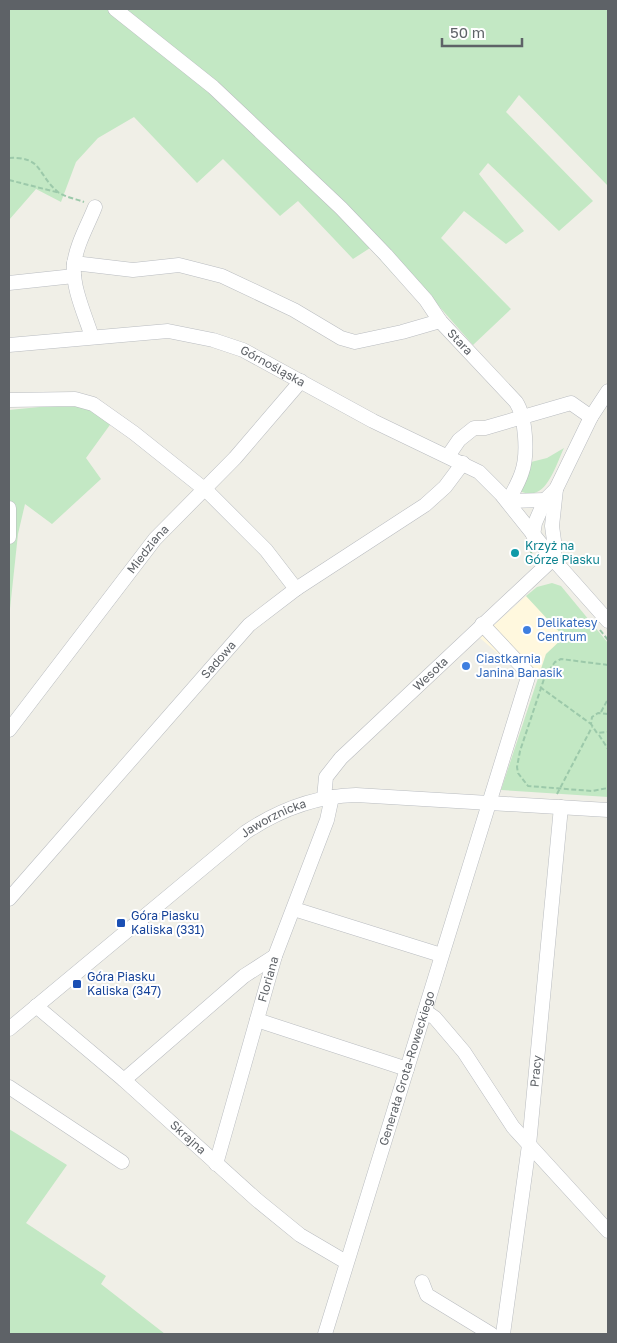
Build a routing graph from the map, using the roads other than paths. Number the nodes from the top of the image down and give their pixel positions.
1 (115, 9) edge
2 (96, 207) road end
3 (74, 270) junction
4 (9, 283) edge
5 (440, 321) junction
6 (92, 336) junction
7 (9, 345) edge
8 (301, 381) junction
9 (608, 391) edge
10 (9, 400) edge
11 (523, 416) junction
12 (591, 417) junction
13 (448, 456) junction
14 (463, 463) junction
15 (556, 488) junction
16 (203, 489) junction
17 (545, 500) junction
18 (508, 501) junction
19 (9, 508) edge
20 (552, 526) junction
21 (9, 537) edge
22 (530, 540) junction
23 (553, 559) junction
24 (296, 589) junction
25 (608, 621) edge
26 (482, 624) junction
27 (9, 730) edge
28 (328, 798) junction
29 (490, 803) junction
30 (557, 804) junction
31 (608, 810) edge
32 (9, 899) edge
33 (294, 909) junction
34 (441, 955) junction
35 (275, 956) junction
36 (36, 1006) junction
37 (425, 1011) junction
38 (257, 1020) junction
39 (9, 1029) edge
40 (407, 1069) junction
41 (124, 1080) junction
42 (9, 1087) edge
43 (529, 1146) junction
44 (122, 1162) dead end
45 (216, 1164) junction
46 (608, 1230) edge
47 (346, 1262) junction
48 (422, 1282) dead end
49 (325, 1334) edge
50 (491, 1334) edge
51 (503, 1334) edge

1 - 5 street
2 - 3 street
3 - 4 street, Stara
3 - 5 street, Stara
3 - 6 street
5 - 11 street, Stara
6 - 7 street, Górnośląska
6 - 8 street, Górnośląska
8 - 13 street, Górnośląska
8 - 16 street, Miedziana
9 - 12 street
10 - 16 street
11 - 12 street
11 - 13 street
11 - 18 street
12 - 15 street
13 - 14 street, Górnośląska
14 - 18 street, Górnośląska
14 - 24 street, Sadowa
15 - 17 street
15 - 20 street
16 - 24 street
16 - 27 street, Miedziana
17 - 18 street
17 - 22 street
18 - 22 street, Górnośląska
19 - 21 street
20 - 22 street
20 - 23 street
22 - 23 street, Górnośląska
23 - 25 street, Górnośląska
23 - 26 street, Wesoła
24 - 32 street, Sadowa
26 - 28 street, Wesoła
26 - 29 street, Generała Grota-Roweckiego
28 - 29 street, Jaworznicka
28 - 33 street, Floriana
28 - 36 street, Jaworznicka
29 - 30 street, Jaworznicka
29 - 34 street, Generała Grota-Roweckiego
30 - 31 street, Jaworznicka
30 - 43 street, Pracy
33 - 34 street
33 - 35 street, Floriana
34 - 37 street, Generała Grota-Roweckiego
35 - 38 street, Floriana
35 - 41 street
36 - 39 street, Jaworznicka
36 - 41 street, Skrajna
37 - 40 street, Generała Grota-Roweckiego
37 - 43 street
38 - 40 street
38 - 45 street, Floriana
40 - 47 street, Generała Grota-Roweckiego
41 - 45 street, Skrajna
42 - 44 street
43 - 46 street
43 - 51 street, Pracy
45 - 47 street, Skrajna
47 - 49 street, Generała Grota-Roweckiego
48 - 50 street

